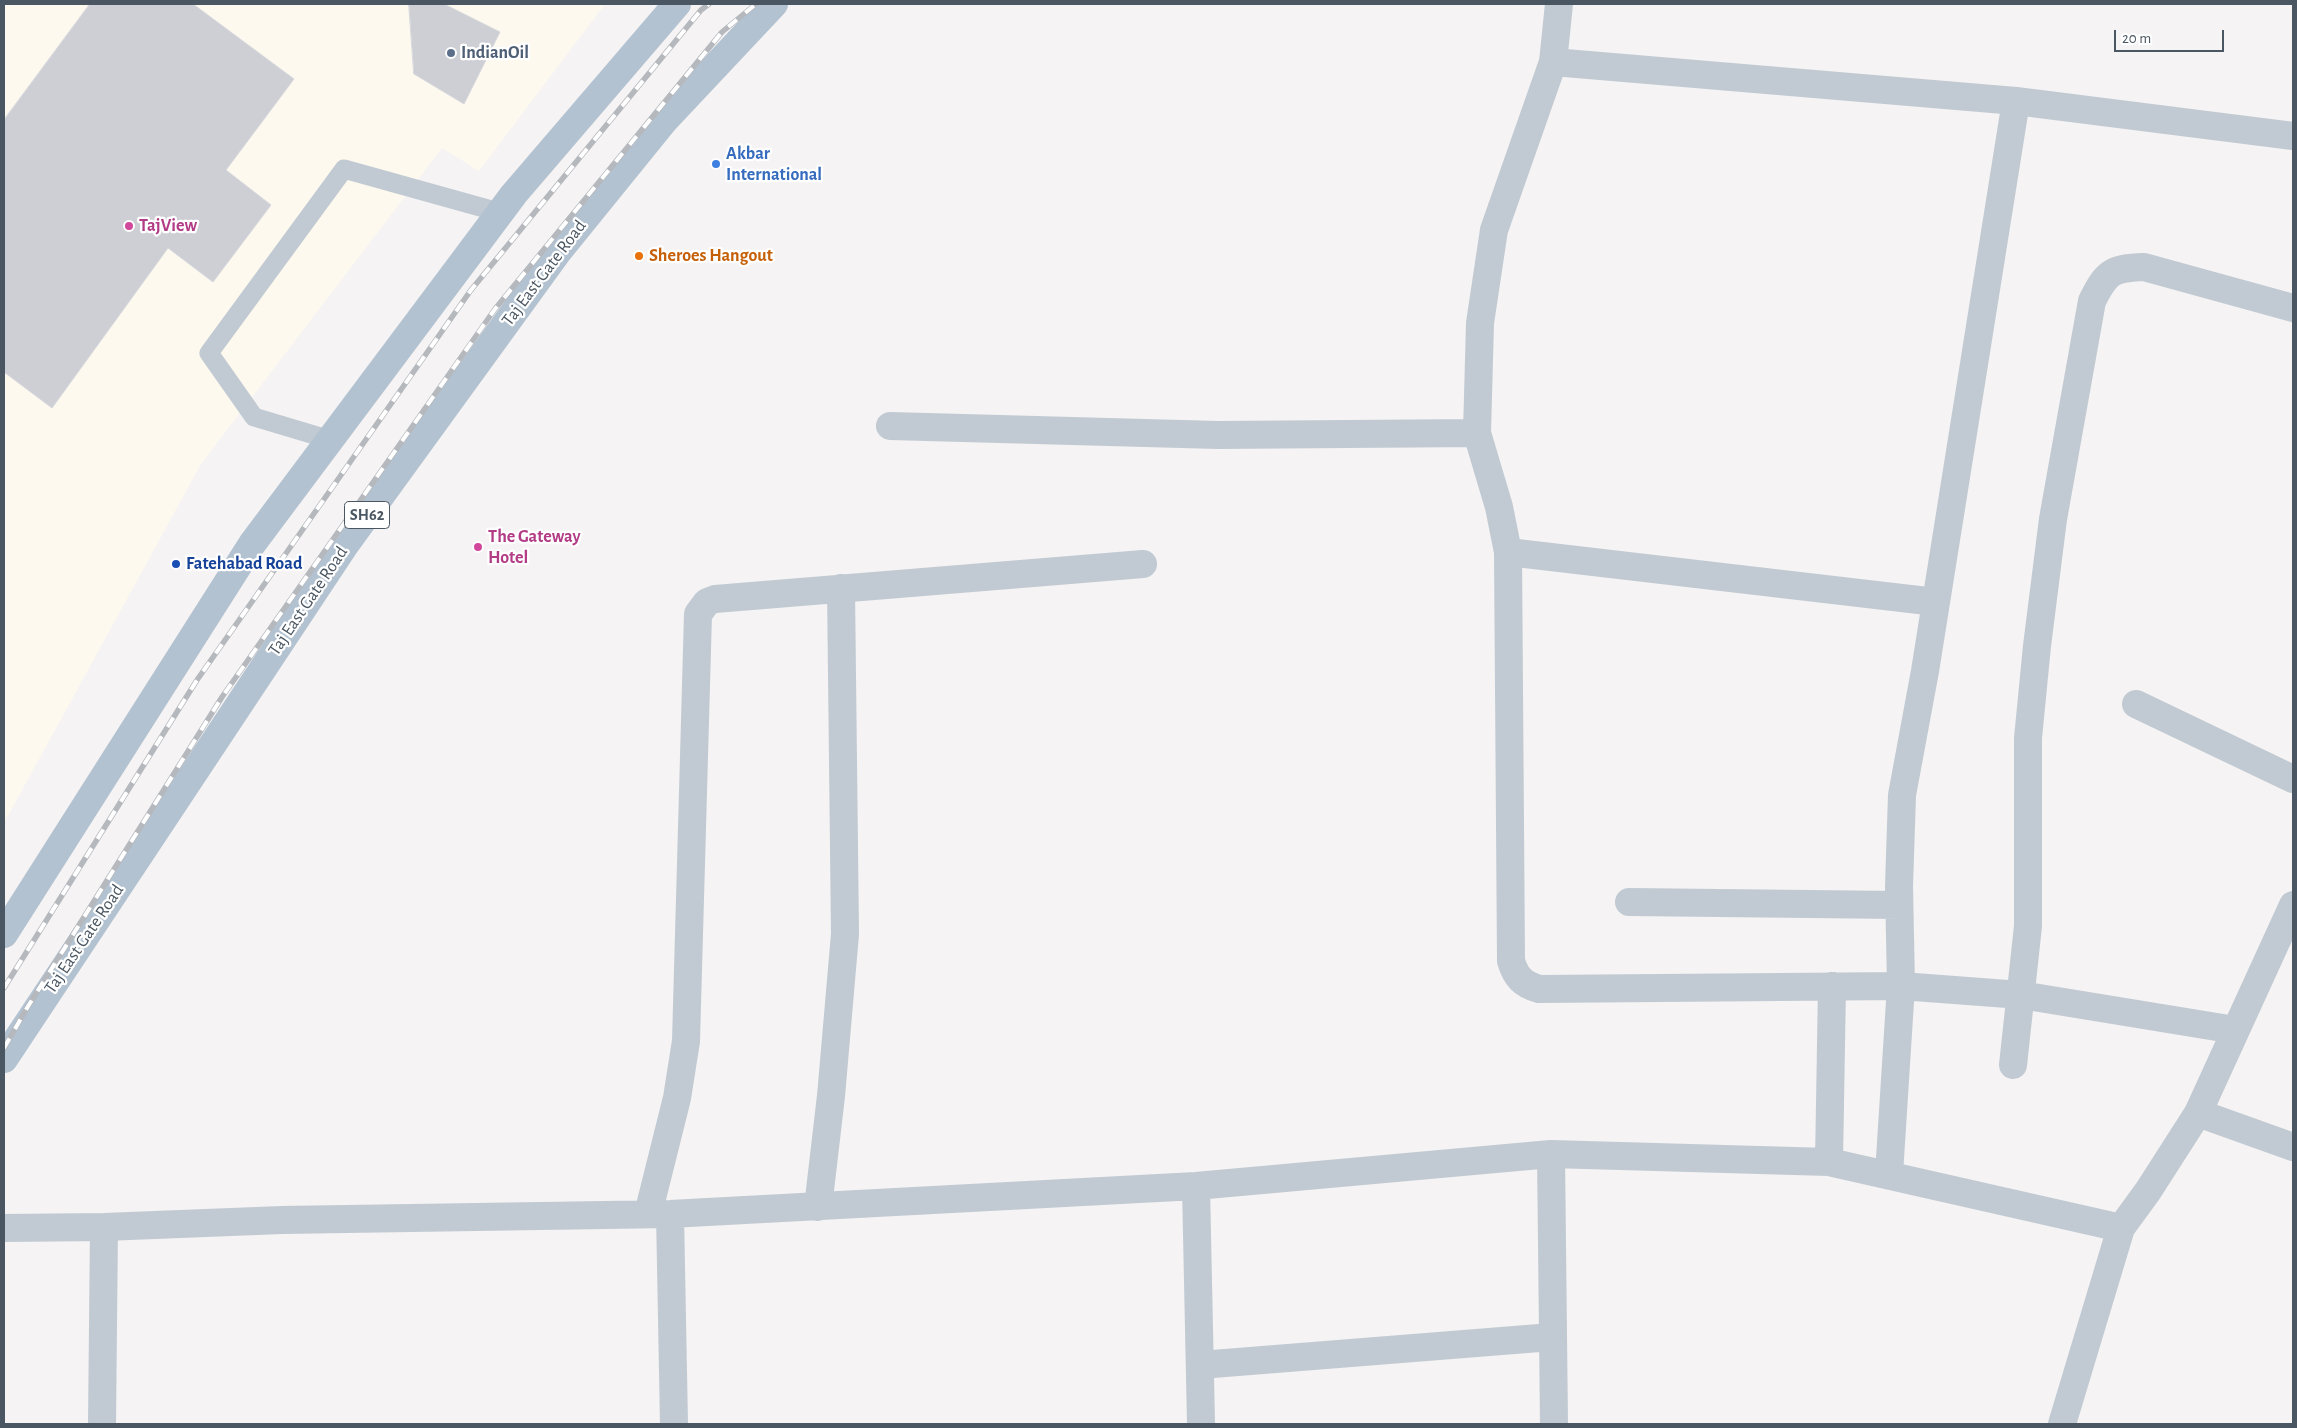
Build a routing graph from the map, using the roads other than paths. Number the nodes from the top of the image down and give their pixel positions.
1 (677, 4) edge
2 (774, 4) edge
3 (1559, 4) edge
4 (1553, 62) junction
5 (2016, 102) junction
6 (2293, 136) edge
7 (502, 213) junction
8 (2293, 308) edge
9 (890, 426) dead end
10 (1478, 433) junction
11 (331, 440) junction
12 (1508, 552) junction
13 (1143, 564) dead end
14 (841, 588) junction
15 (1936, 602) junction
16 (2136, 704) dead end
17 (2293, 779) edge
18 (1629, 902) dead end
19 (1899, 904) junction
20 (2293, 905) edge
21 (4, 934) edge
22 (1832, 986) junction
23 (1901, 986) junction
24 (2021, 995) junction
25 (2236, 1030) junction
26 (4, 1059) edge
27 (2013, 1065) dead end
28 (2198, 1113) junction
29 (2293, 1147) edge
30 (1551, 1154) junction
31 (1829, 1162) junction
32 (1889, 1174) junction
33 (1196, 1186) junction
34 (818, 1207) junction
35 (659, 1214) junction
36 (104, 1227) junction
37 (4, 1228) edge
38 (2121, 1228) junction
39 (1552, 1337) junction
40 (1200, 1365) junction
41 (102, 1424) edge
42 (674, 1424) edge
43 (1201, 1424) edge
44 (1554, 1424) edge
45 (2062, 1424) edge

1 - 7 main road
2 - 26 main road, Taj East Gate Road / SH62
3 - 4 street
4 - 5 street
4 - 10 street
5 - 6 street
5 - 15 street
7 - 11 main road
7 - 11 lane
8 - 24 street
9 - 10 street
10 - 12 street
11 - 21 main road
12 - 15 street
12 - 22 street
13 - 14 street
14 - 34 street
14 - 35 street
15 - 19 street
16 - 17 street
18 - 19 street
19 - 23 street
20 - 25 street
22 - 23 street
22 - 31 street
23 - 24 street
23 - 32 street
24 - 25 street
24 - 27 street
25 - 28 street
28 - 29 street
28 - 38 street
30 - 31 street
30 - 33 street
30 - 39 street
31 - 32 street
32 - 38 street
33 - 34 street
33 - 40 street
34 - 35 street
35 - 36 street
35 - 42 street
36 - 37 street
36 - 41 street
38 - 45 street
39 - 40 street
39 - 44 street
40 - 43 street

